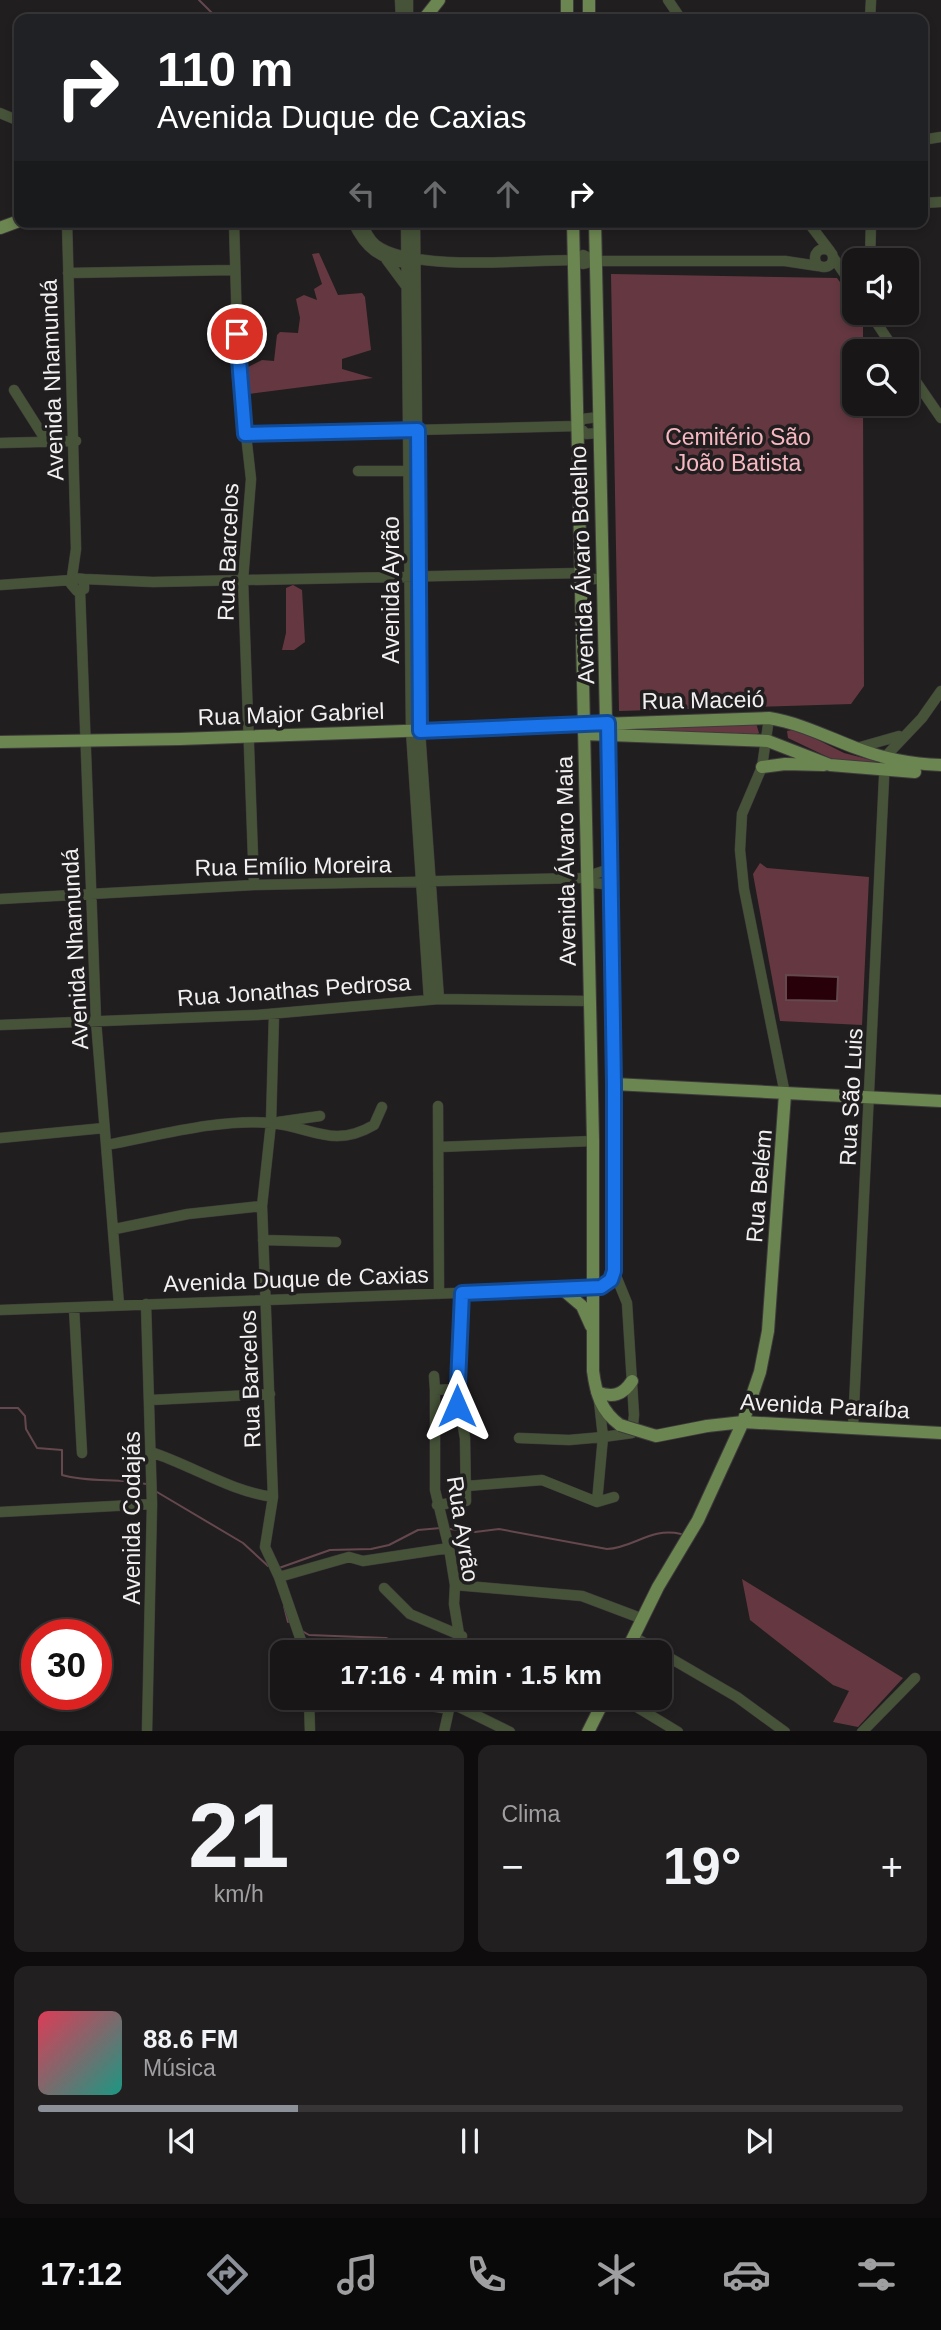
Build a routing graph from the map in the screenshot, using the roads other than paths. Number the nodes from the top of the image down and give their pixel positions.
1 (69, 228) edge
2 (234, 228) edge
3 (356, 228) edge
4 (365, 228) edge
5 (407, 228) edge
6 (414, 228) edge
7 (573, 228) edge
8 (595, 228) edge
9 (810, 228) edge
10 (812, 228) edge
11 (871, 228) edge
12 (870, 248) edge
13 (817, 253) junction
14 (831, 254) junction
15 (386, 259) junction
16 (574, 260) junction
17 (411, 261) junction
18 (596, 261) junction
19 (785, 261) junction
20 (823, 266) junction
21 (234, 270) junction
22 (842, 270) edge
23 (70, 273) junction
24 (842, 278) edge
25 (408, 290) junction
26 (919, 386) edge
27 (14, 390) dead end
28 (599, 417) junction
29 (941, 418) edge
30 (578, 426) junction
31 (413, 430) junction
32 (599, 433) junction
33 (245, 434) junction
34 (75, 441) junction
35 (47, 442) junction
36 (0, 443) edge
37 (358, 471) dead end
38 (409, 471) junction
39 (581, 573) junction
40 (604, 573) junction
41 (415, 577) junction
42 (243, 580) junction
43 (78, 583) junction
44 (0, 586) edge
45 (941, 691) edge
46 (769, 718) junction
47 (796, 723) junction
48 (584, 729) junction
49 (608, 729) junction
50 (909, 730) junction
51 (416, 731) junction
52 (247, 735) junction
53 (84, 740) junction
54 (768, 741) junction
55 (0, 742) edge
56 (789, 747) junction
57 (857, 748) junction
58 (884, 763) junction
59 (906, 763) junction
60 (830, 765) junction
61 (941, 765) edge
62 (762, 767) junction
63 (941, 773) edge
64 (610, 869) junction
65 (587, 878) junction
66 (427, 882) junction
67 (611, 884) junction
68 (254, 885) junction
69 (90, 895) junction
70 (0, 899) edge
71 (434, 1000) junction
72 (590, 1001) junction
73 (274, 1014) junction
74 (96, 1021) junction
75 (0, 1025) edge
76 (614, 1084) junction
77 (785, 1094) junction
78 (870, 1099) junction
79 (941, 1101) edge
80 (438, 1106) dead end
81 (382, 1107) dead end
82 (320, 1116) dead end
83 (271, 1123) junction
84 (104, 1128) junction
85 (0, 1138) edge
86 (593, 1141) junction
87 (106, 1145) junction
88 (439, 1147) junction
89 (262, 1206) junction
90 (115, 1229) junction
91 (263, 1240) junction
92 (336, 1242) dead end
93 (614, 1271) junction
94 (593, 1288) junction
95 (562, 1289) junction
96 (462, 1293) junction
97 (439, 1294) junction
98 (266, 1300) junction
99 (146, 1304) junction
100 (119, 1305) junction
101 (74, 1308) junction
102 (0, 1310) edge
103 (593, 1331) junction
104 (435, 1376) dead end
105 (632, 1381) junction
106 (456, 1389) junction
107 (435, 1390) junction
108 (270, 1394) junction
109 (598, 1396) junction
110 (151, 1400) junction
111 (743, 1422) junction
112 (853, 1427) junction
113 (941, 1433) edge
114 (519, 1437) dead end
115 (603, 1437) junction
116 (151, 1452) junction
117 (82, 1453) dead end
118 (467, 1486) junction
119 (273, 1497) junction
120 (614, 1497) dead end
121 (597, 1502) junction
122 (152, 1504) junction
123 (437, 1505) junction
124 (0, 1512) edge
125 (449, 1548) junction
126 (279, 1577) junction
127 (455, 1585) junction
128 (384, 1588) dead end
129 (643, 1619) junction
130 (634, 1637) junction
131 (301, 1640) edge
132 (455, 1640) edge
133 (461, 1640) edge
134 (632, 1640) edge
135 (915, 1678) dead end
136 (309, 1710) edge
137 (449, 1710) edge
138 (466, 1710) edge
139 (599, 1710) edge
140 (642, 1710) edge
141 (148, 1731) edge
142 (310, 1731) edge
143 (444, 1731) edge
144 (510, 1731) edge
145 (588, 1731) edge
146 (678, 1731) edge
147 (785, 1731) edge
148 (862, 1731) edge

1 - 23 street, Avenida Nhamundá
2 - 21 street, Rua Barcelos
3 - 15 street
4 - 17 street
5 - 17 street, Avenida Ayrão
6 - 17 street, Avenida Ayrão
7 - 16 main road, Avenida Álvaro Maia
8 - 18 main road
9 - 13 street
10 - 14 street
11 - 12 street
13 - 14 street
13 - 19 street
13 - 20 street
14 - 20 street
14 - 22 street
15 - 17 street
15 - 25 street
16 - 17 street
16 - 18 street
16 - 30 main road, Avenida Álvaro Maia
17 - 25 street, Avenida Ayrão
17 - 31 street, Avenida Ayrão
18 - 19 street
18 - 28 main road
19 - 20 street
20 - 24 street
21 - 23 street
21 - 33 street, Rua Barcelos
23 - 34 street, Avenida Nhamundá
25 - 31 street, Avenida Ayrão
26 - 29 street
27 - 35 street
28 - 30 street
28 - 32 main road, Avenida Álvaro Botelho
30 - 31 street
30 - 32 street
30 - 39 main road, Avenida Álvaro Maia
31 - 33 street
31 - 38 street, Avenida Ayrão
31 - 41 street, Avenida Ayrão
32 - 40 main road, Avenida Álvaro Botelho
33 - 42 street, Rua Barcelos
34 - 35 street
34 - 43 street, Avenida Nhamundá
35 - 36 street
37 - 38 street
38 - 41 street, Avenida Ayrão
39 - 40 street
39 - 41 street
39 - 48 main road, Avenida Álvaro Maia
40 - 49 main road, Avenida Álvaro Botelho
41 - 42 street
41 - 51 street, Avenida Ayrão
42 - 43 street
42 - 52 street, Rua Barcelos
43 - 44 street
43 - 53 street, Avenida Nhamundá
45 - 50 street
46 - 47 main road, Rua Maceió
46 - 49 main road, Rua Maceió
46 - 54 street, Rua Belém
47 - 56 main road
47 - 57 main road, Rua Maceió
48 - 49 main road, Rua Maceió
48 - 51 main road, Rua Major Gabriel
48 - 65 main road, Avenida Álvaro Maia
49 - 54 main road, Rua Maceió
49 - 64 main road, Avenida Álvaro Botelho
50 - 57 street
50 - 58 street
50 - 59 street
51 - 52 main road, Rua Major Gabriel
51 - 66 street, Avenida Ayrão
52 - 53 main road, Rua Major Gabriel
52 - 68 street, Rua Barcelos
53 - 55 main road, Rua Major Gabriel
53 - 69 street, Avenida Nhamundá
54 - 56 main road, Rua Maceió
54 - 62 street, Rua Belém
56 - 60 main road, Rua Maceió
57 - 58 main road, Rua Maceió
58 - 59 main road, Rua Maceió
58 - 60 main road, Rua Maceió
58 - 63 main road, Rua Maceió
58 - 78 street, Rua São Luis
59 - 61 main road, Rua Maceió
60 - 62 main road
62 - 77 street, Rua Belém
64 - 65 street, Rua Emílio Moreira
64 - 67 main road, Avenida Álvaro Botelho
65 - 66 street, Rua Emílio Moreira
65 - 67 street, Rua Emílio Moreira
65 - 72 main road, Avenida Álvaro Maia
66 - 68 street, Rua Emílio Moreira
66 - 71 street, Avenida Ayrão
67 - 76 main road, Avenida Álvaro Botelho
68 - 69 street, Rua Emílio Moreira
69 - 70 street, Rua Emílio Moreira
69 - 74 street, Avenida Nhamundá
71 - 72 street, Rua Jonathas Pedrosa
71 - 73 street, Rua Jonathas Pedrosa
72 - 86 main road, Avenida Álvaro Maia
73 - 74 street, Rua Jonathas Pedrosa
73 - 83 street, Rua Barcelos
74 - 75 street, Rua Jonathas Pedrosa
74 - 84 street, Avenida Nhamundá
76 - 77 main road
76 - 93 main road, Avenida Álvaro Botelho
77 - 78 main road
77 - 111 main road, Rua Belém
78 - 79 main road
78 - 112 street, Rua São Luis
80 - 88 street
81 - 83 street
82 - 83 street
83 - 87 street
83 - 89 street, Rua Barcelos
84 - 85 street
84 - 87 street, Avenida Nhamundá
86 - 88 street
86 - 94 main road, Avenida Álvaro Maia
87 - 90 street, Avenida Nhamundá
88 - 97 street
89 - 90 street
89 - 91 street, Rua Barcelos
90 - 100 street, Avenida Nhamundá
91 - 92 street
91 - 98 street, Rua Barcelos
93 - 94 main road
93 - 105 street
94 - 95 street, Avenida Duque de Caxias
94 - 103 main road
95 - 96 street, Avenida Duque de Caxias
95 - 103 main road
96 - 97 street, Avenida Duque de Caxias
96 - 106 street
97 - 98 street, Avenida Duque de Caxias
98 - 99 street, Avenida Duque de Caxias
98 - 108 street, Rua Barcelos
99 - 100 street, Avenida Duque de Caxias
99 - 110 street, Avenida Codajás
100 - 101 street, Avenida Duque de Caxias
101 - 102 street, Avenida Duque de Caxias
101 - 117 street
103 - 109 main road
104 - 107 street, Rua Ayrão
105 - 109 main road
105 - 115 street
106 - 107 street
106 - 118 street
107 - 123 street, Rua Ayrão
108 - 110 street
108 - 119 street, Rua Barcelos
109 - 111 main road, Avenida Paraíba, bridge
109 - 115 street
110 - 116 street, Avenida Codajás
111 - 112 main road, Avenida Paraíba
111 - 129 main road, Rua Belém
112 - 113 main road, Avenida Paraíba
114 - 115 street
115 - 121 street
116 - 119 street
116 - 122 street, Avenida Codajás
118 - 121 street
118 - 123 street
119 - 126 street, Rua Barcelos
120 - 121 street
122 - 124 street
122 - 141 street, Avenida Codajás
123 - 125 street, Rua Ayrão
125 - 126 street
125 - 127 street, Rua Ayrão
126 - 131 street, Rua Barcelos
127 - 129 street
127 - 133 street, Rua Ayrão
128 - 132 street
129 - 130 main road, Rua Belém
130 - 134 main road, Rua Belém
130 - 147 street
135 - 148 street
136 - 142 street
137 - 143 street
138 - 144 street
139 - 145 main road
140 - 146 street

